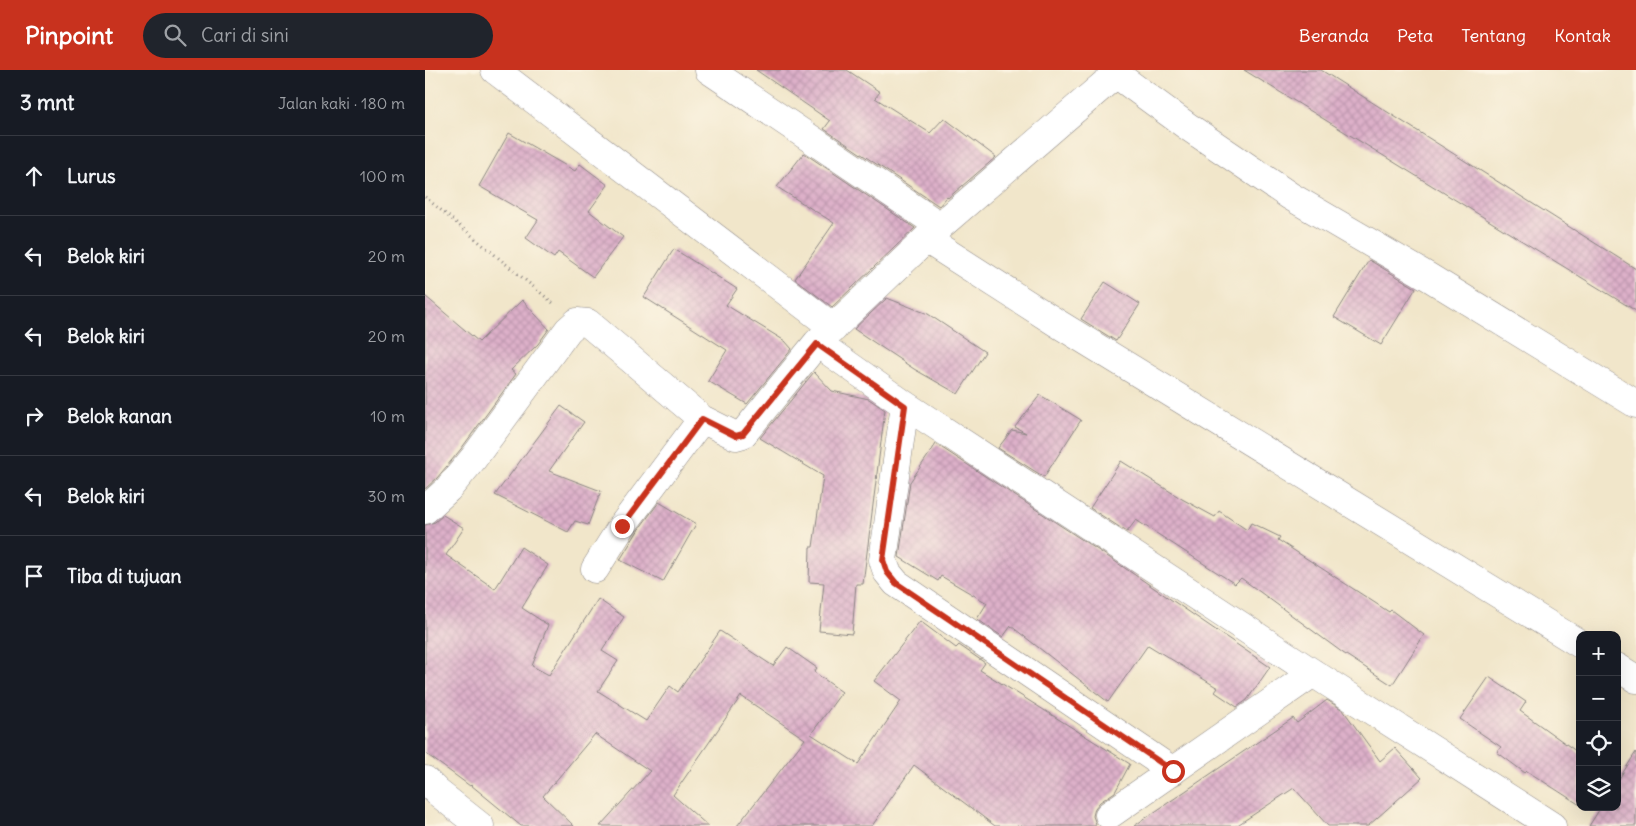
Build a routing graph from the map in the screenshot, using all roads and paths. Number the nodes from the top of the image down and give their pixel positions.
1 (495, 70) edge
2 (709, 70) edge
3 (425, 197) edge
4 (933, 233) junction
5 (577, 322) junction
6 (825, 336) junction
7 (1636, 404) edge
8 (905, 406) junction
9 (702, 419) junction
10 (425, 510) edge
11 (595, 569) dead end
12 (1576, 642) edge
13 (1621, 670) edge
14 (1313, 673) junction
15 (1636, 679) edge
16 (1173, 771) junction
17 (425, 780) edge
18 (1109, 816) dead end
19 (480, 826) edge
20 (1552, 826) edge

1 - 6 street
2 - 4 street
3 - 5 path
4 - 6 street
4 - 7 street
4 - 12 street
5 - 9 street
5 - 10 street
6 - 8 street
6 - 9 street
8 - 14 street
8 - 16 street
9 - 11 street
13 - 15 street
14 - 16 street
14 - 20 street
16 - 18 street
17 - 19 street

